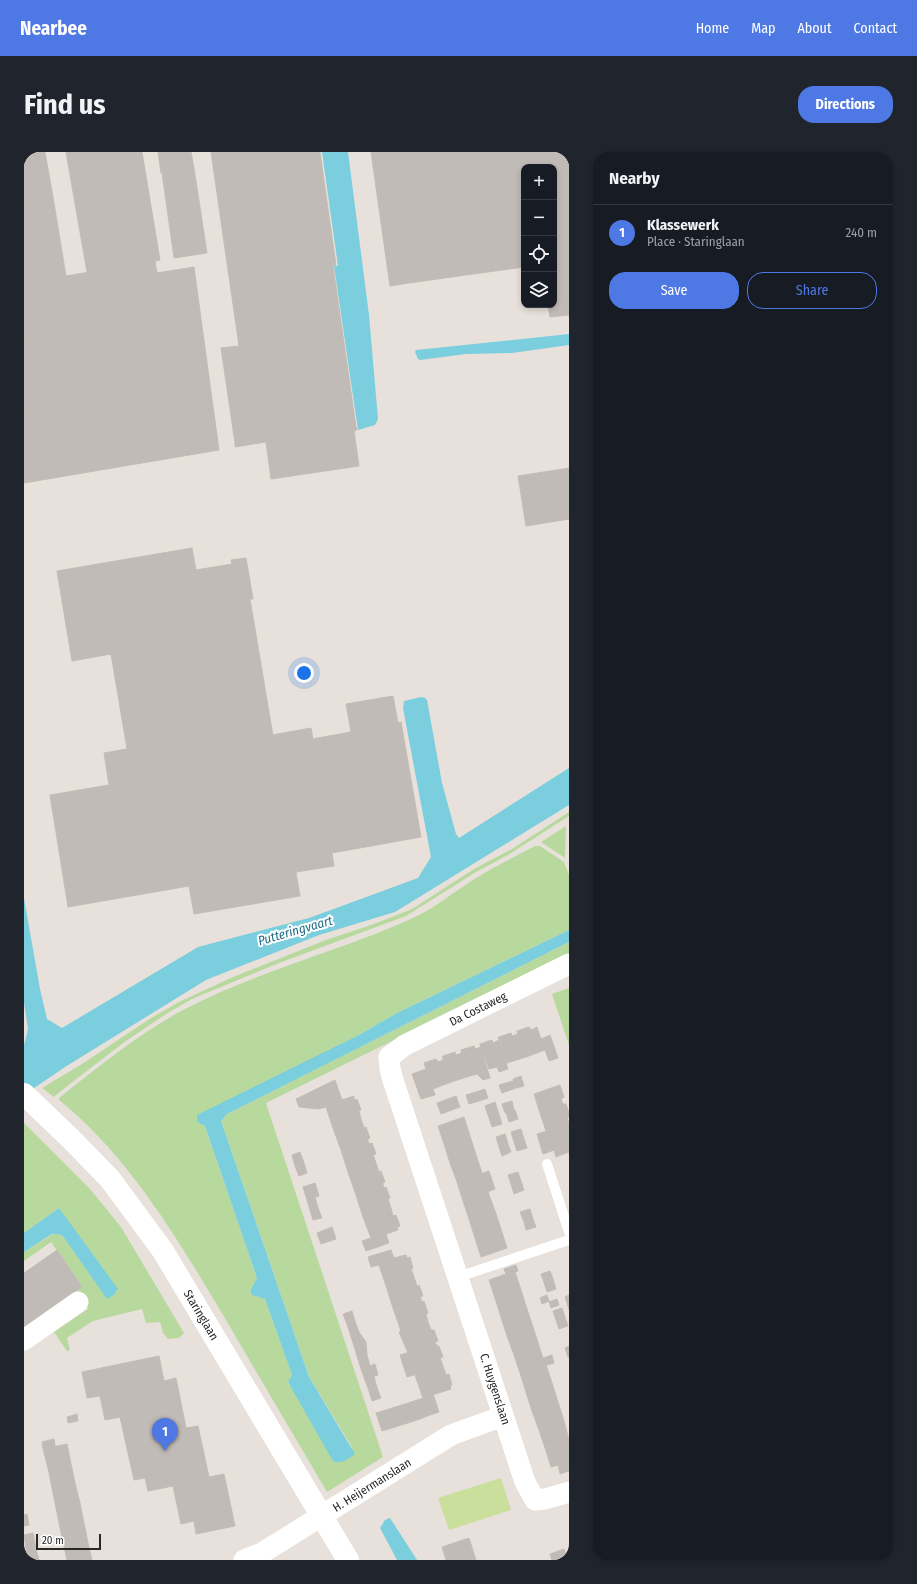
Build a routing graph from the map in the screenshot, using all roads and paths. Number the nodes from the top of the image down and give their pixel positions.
1 (569, 964) edge
2 (389, 1057) joint
3 (26, 1096) edge
4 (547, 1164) dead end
5 (569, 1232) edge
6 (569, 1240) edge
7 (458, 1277) junction
8 (78, 1302) dead end
9 (24, 1340) edge
10 (504, 1416) junction
11 (569, 1492) edge
12 (321, 1516) junction
13 (244, 1560) edge
14 (348, 1560) edge

1 - 2 street, Da Costaweg
2 - 7 street, C. Huygenslaan
3 - 12 street, Staringlaan
4 - 5 lane
6 - 7 lane
7 - 10 street, C. Huygenslaan
8 - 9 street
10 - 11 street, C. Huygenslaan
10 - 12 street, H. Heijermanslaan
12 - 13 street, H. Heijermanslaan
12 - 14 street, Staringlaan

